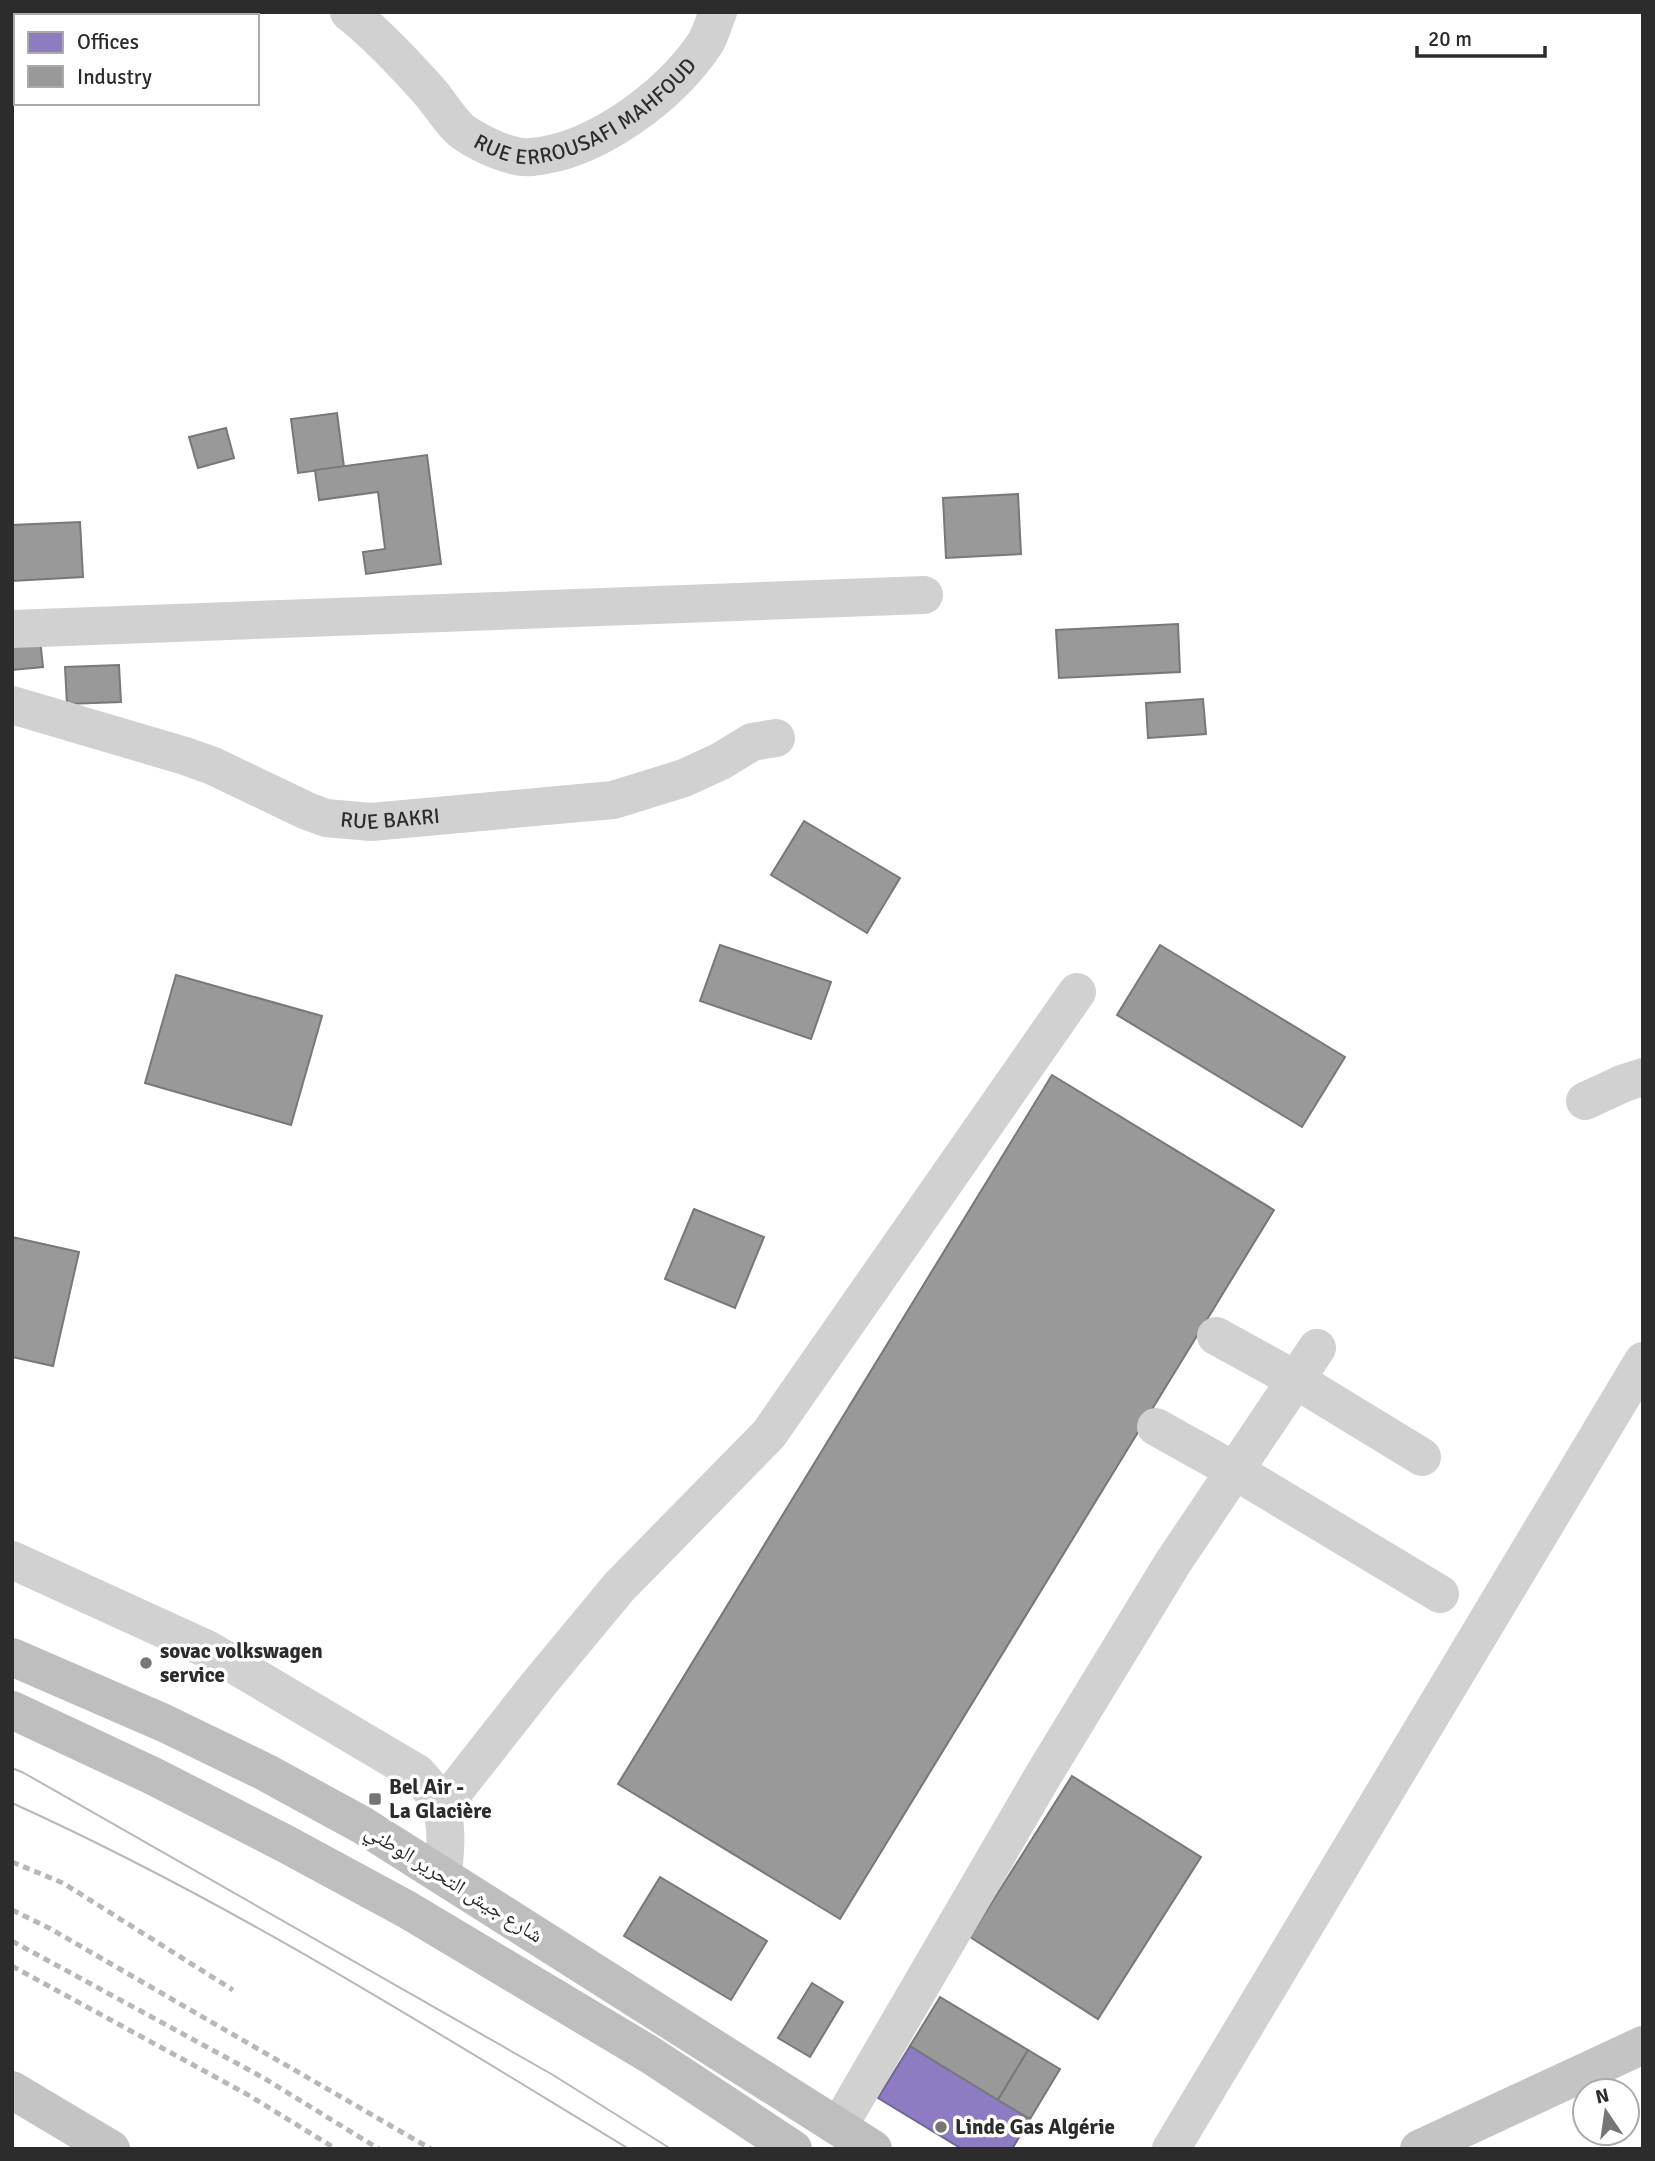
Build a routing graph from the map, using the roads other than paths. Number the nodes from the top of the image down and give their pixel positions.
1 (349, 12) edge
2 (718, 12) edge
3 (924, 594) dead end
4 (12, 629) edge
5 (12, 705) edge
6 (776, 738) dead end
7 (1077, 992) dead end
8 (1643, 1077) edge
9 (1585, 1101) dead end
10 (1216, 1336) dead end
11 (1317, 1348) dead end
12 (1643, 1362) edge
13 (1296, 1380) junction
14 (1156, 1427) dead end
15 (1422, 1457) dead end
16 (1234, 1471) junction
17 (12, 1560) edge
18 (1440, 1594) dead end
19 (12, 1657) edge
20 (12, 1710) edge
21 (442, 1807) junction
22 (443, 1875) junction
23 (1643, 2045) edge
24 (12, 2090) edge
25 (839, 2126) junction
26 (111, 2149) edge
27 (793, 2149) edge
28 (873, 2149) edge
29 (1171, 2149) edge
30 (1419, 2149) edge

1 - 2 lane, RUE ERROUSAFI MAHFOUD
3 - 4 lane
5 - 6 lane, RUE BAKRI
7 - 21 lane
8 - 9 lane
10 - 13 lane
11 - 13 lane
12 - 29 lane
13 - 15 lane
13 - 16 lane
14 - 16 lane
16 - 18 lane
16 - 25 lane
17 - 21 lane
19 - 22 highway, شارع جيش التحرير الوطني
20 - 27 highway
21 - 22 lane
22 - 25 highway, شارع جيش التحرير الوطني
23 - 30 main road
24 - 26 main road
25 - 28 highway, شارع جيش التحرير الوطني

